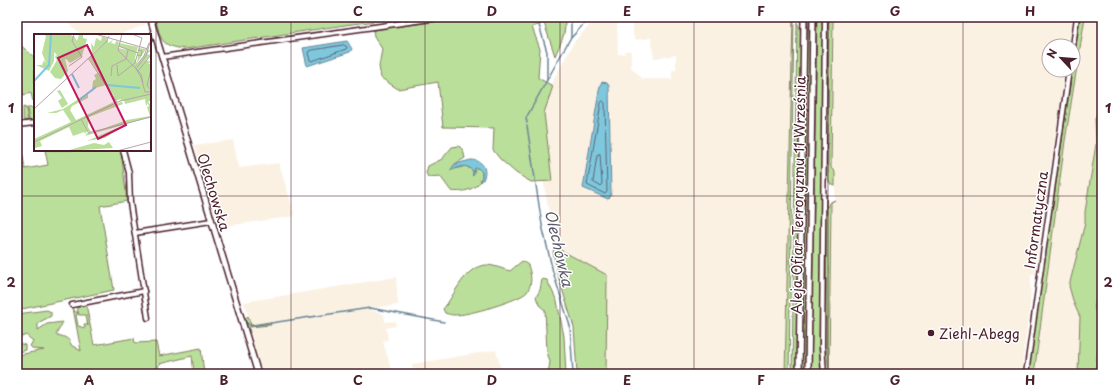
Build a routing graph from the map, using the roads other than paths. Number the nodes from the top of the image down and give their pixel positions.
1 (150, 17) edge
2 (444, 17) edge
3 (804, 17) edge
4 (813, 17) edge
5 (825, 17) edge
6 (1077, 17) edge
7 (1074, 38) edge
8 (162, 57) junction
9 (1068, 78) edge
10 (34, 123) edge
11 (17, 126) edge
12 (123, 151) edge
13 (211, 221) junction
14 (135, 233) junction
15 (144, 291) junction
16 (72, 305) dead end
17 (148, 318) dead end
18 (258, 374) edge
19 (799, 374) edge
20 (808, 374) edge
21 (824, 374) edge
22 (1026, 374) edge

1 - 8 street, Olechowska
2 - 8 street
3 - 19 street, Aleja Ofiar Terroryzmu 11 Września
4 - 20 street, Aleja Ofiar Terroryzmu 11 Września
5 - 21 street
6 - 7 street
8 - 13 street, Olechowska
9 - 22 street, Informatyczna
10 - 11 street
12 - 14 street
13 - 14 street
13 - 18 street, Olechowska
14 - 15 street
15 - 16 street
15 - 17 street

